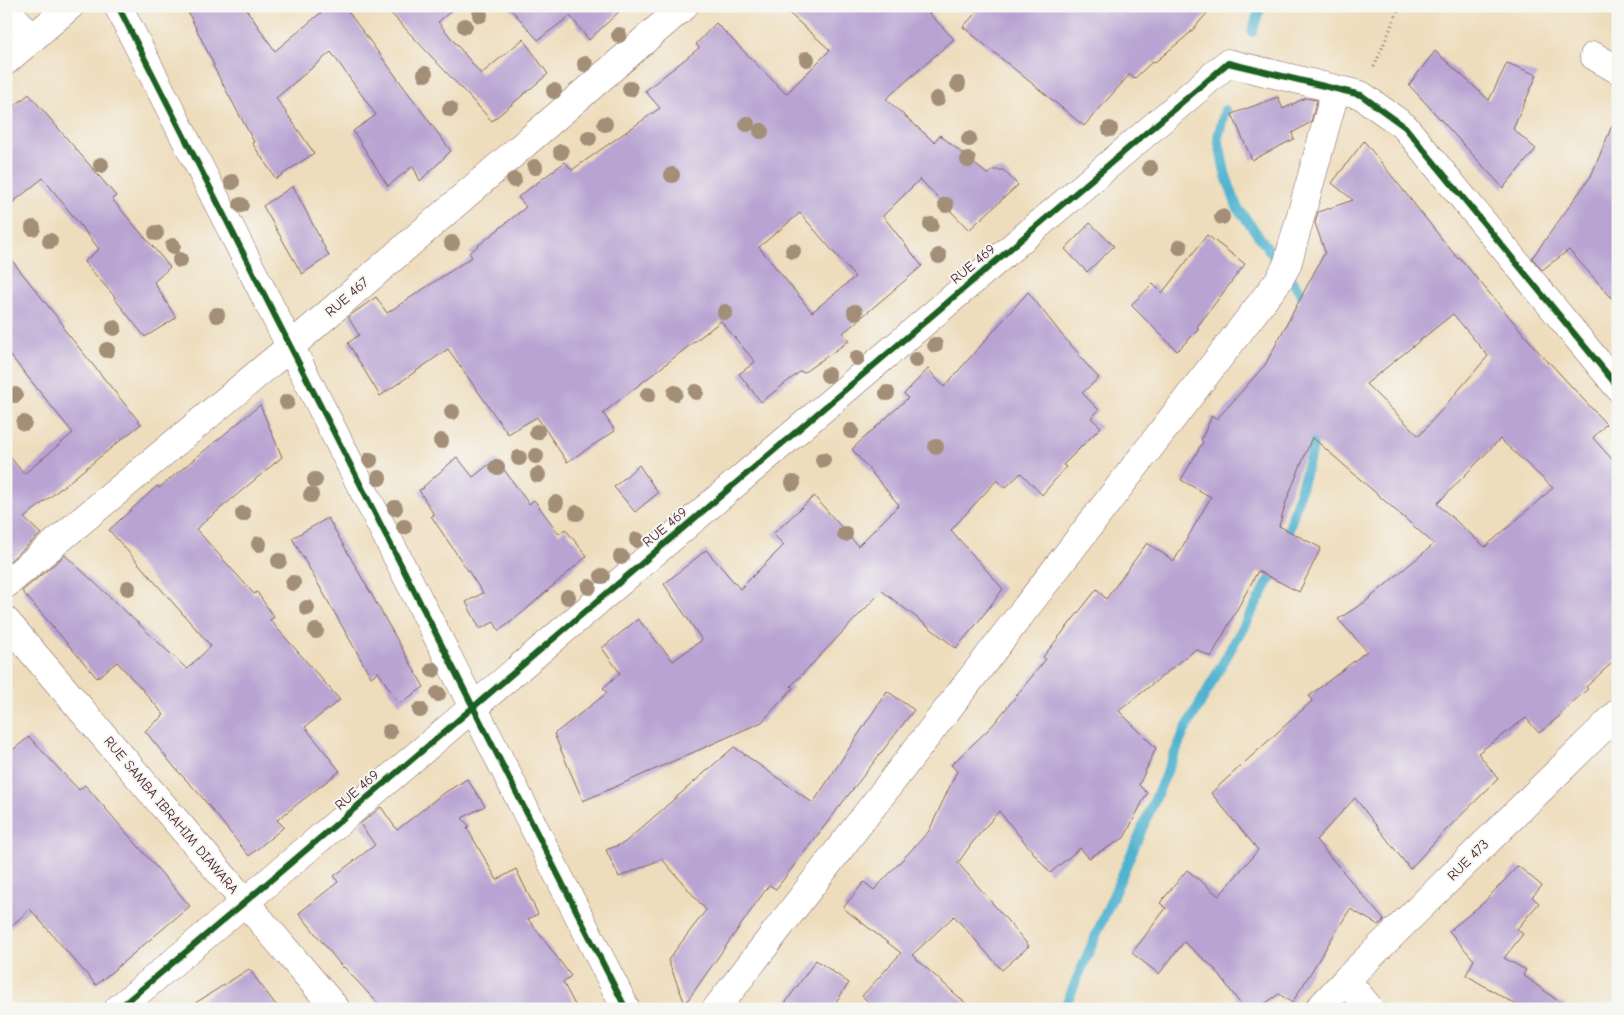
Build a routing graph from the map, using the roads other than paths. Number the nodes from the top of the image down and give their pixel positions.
1 (70, 6) edge
2 (118, 6) edge
3 (684, 6) edge
4 (6, 8) edge
5 (32, 39) junction
6 (1594, 56) dead end
7 (6, 61) edge
8 (1618, 70) edge
9 (1349, 92) junction
10 (291, 346) junction
11 (1618, 387) edge
12 (6, 584) edge
13 (6, 621) edge
14 (473, 707) junction
15 (1618, 713) edge
16 (245, 902) junction
17 (1346, 980) junction
18 (118, 1009) edge
19 (336, 1009) edge
20 (626, 1009) edge
21 (716, 1009) edge
22 (1319, 1009) edge
23 (1370, 1009) edge

1 - 5 street
2 - 10 street
3 - 10 street, RUE 467
4 - 5 street
5 - 7 street
6 - 8 street
9 - 11 street
9 - 14 street, RUE 469
9 - 21 street
10 - 12 street, RUE 467
10 - 14 street
13 - 16 street, RUE SAMBA IBRAHIM DIAWARA
14 - 16 street, RUE 469
14 - 20 street
15 - 17 street, RUE 473
16 - 18 street, RUE 469
16 - 19 street, RUE SAMBA IBRAHIM DIAWARA
17 - 22 street, RUE 473
17 - 23 street

